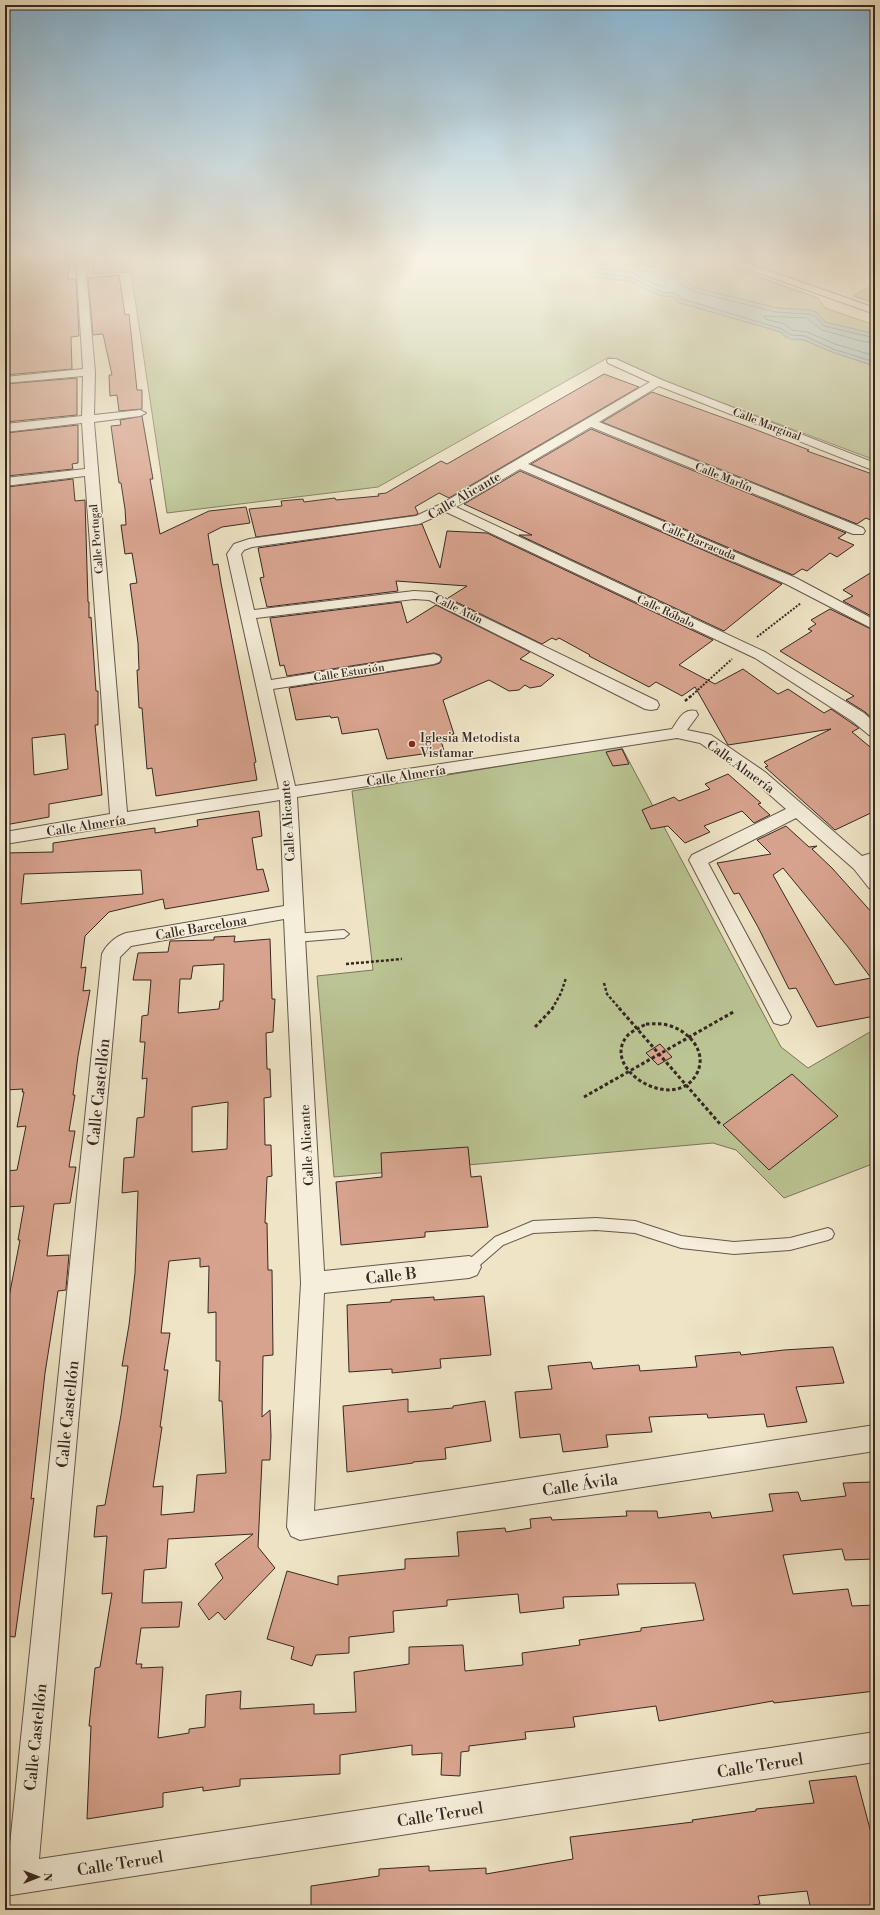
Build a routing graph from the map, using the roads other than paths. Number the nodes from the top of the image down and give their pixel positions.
1 (87, 348) edge
2 (612, 361) dead end
3 (89, 372) junction
4 (5, 380) edge
5 (658, 382) junction
6 (140, 413) dead end
7 (88, 419) junction
8 (590, 422) junction
9 (5, 428) edge
10 (519, 464) junction
11 (875, 467) edge
12 (91, 472) junction
13 (5, 482) edge
14 (446, 507) junction
15 (858, 531) dead end
16 (248, 615) junction
17 (875, 626) edge
18 (434, 659) dead end
19 (265, 686) junction
20 (651, 706) dead end
21 (690, 715) dead end
22 (875, 731) edge
23 (677, 733) junction
24 (288, 794) junction
25 (797, 810) junction
26 (119, 819) junction
27 (5, 838) edge
28 (867, 861) edge
29 (875, 883) edge
30 (292, 910) junction
31 (344, 934) dead end
32 (295, 938) junction
33 (114, 952) joint
34 (781, 1017) dead end
35 (828, 1234) dead end
36 (469, 1267) joint
37 (313, 1283) junction
38 (875, 1438) edge
39 (300, 1512) joint
40 (875, 1747) edge
41 (13, 1879) edge

1 - 3 street, Calle Portugal
2 - 5 street, Calle Marginal
3 - 4 street
3 - 7 street, Calle Portugal
5 - 8 street, Calle Alicante
5 - 11 street, Calle Marginal
6 - 7 street
7 - 9 street
7 - 12 street, Calle Portugal
8 - 10 street, Calle Alicante
8 - 15 street, Calle Marlín
10 - 14 street, Calle Alicante
10 - 17 street, Calle Barracuda
12 - 13 street
12 - 26 street, Calle Portugal
14 - 16 street, Calle Alicante
14 - 22 street, Calle Róbalo
16 - 19 street, Calle Alicante
16 - 20 street, Calle Atún
18 - 19 street, Calle Esturión
19 - 24 street, Calle Alicante
21 - 23 street
23 - 24 street, Calle Almería
23 - 25 street, Calle Almería
24 - 26 street, Calle Almería
24 - 30 street, Calle Alicante
25 - 28 street, Calle Almería
25 - 34 street
26 - 27 street, Calle Almería
28 - 29 street, Calle Almería
30 - 32 street, Calle Alicante
30 - 33 street, Calle Barcelona
31 - 32 lane
32 - 37 street, Calle Alicante
33 - 41 street, Calle Castellón
35 - 36 lane
36 - 37 street, Calle B
37 - 39 street, Calle Alicante
38 - 39 street, Calle Ávila
40 - 41 street, Calle Teruel

